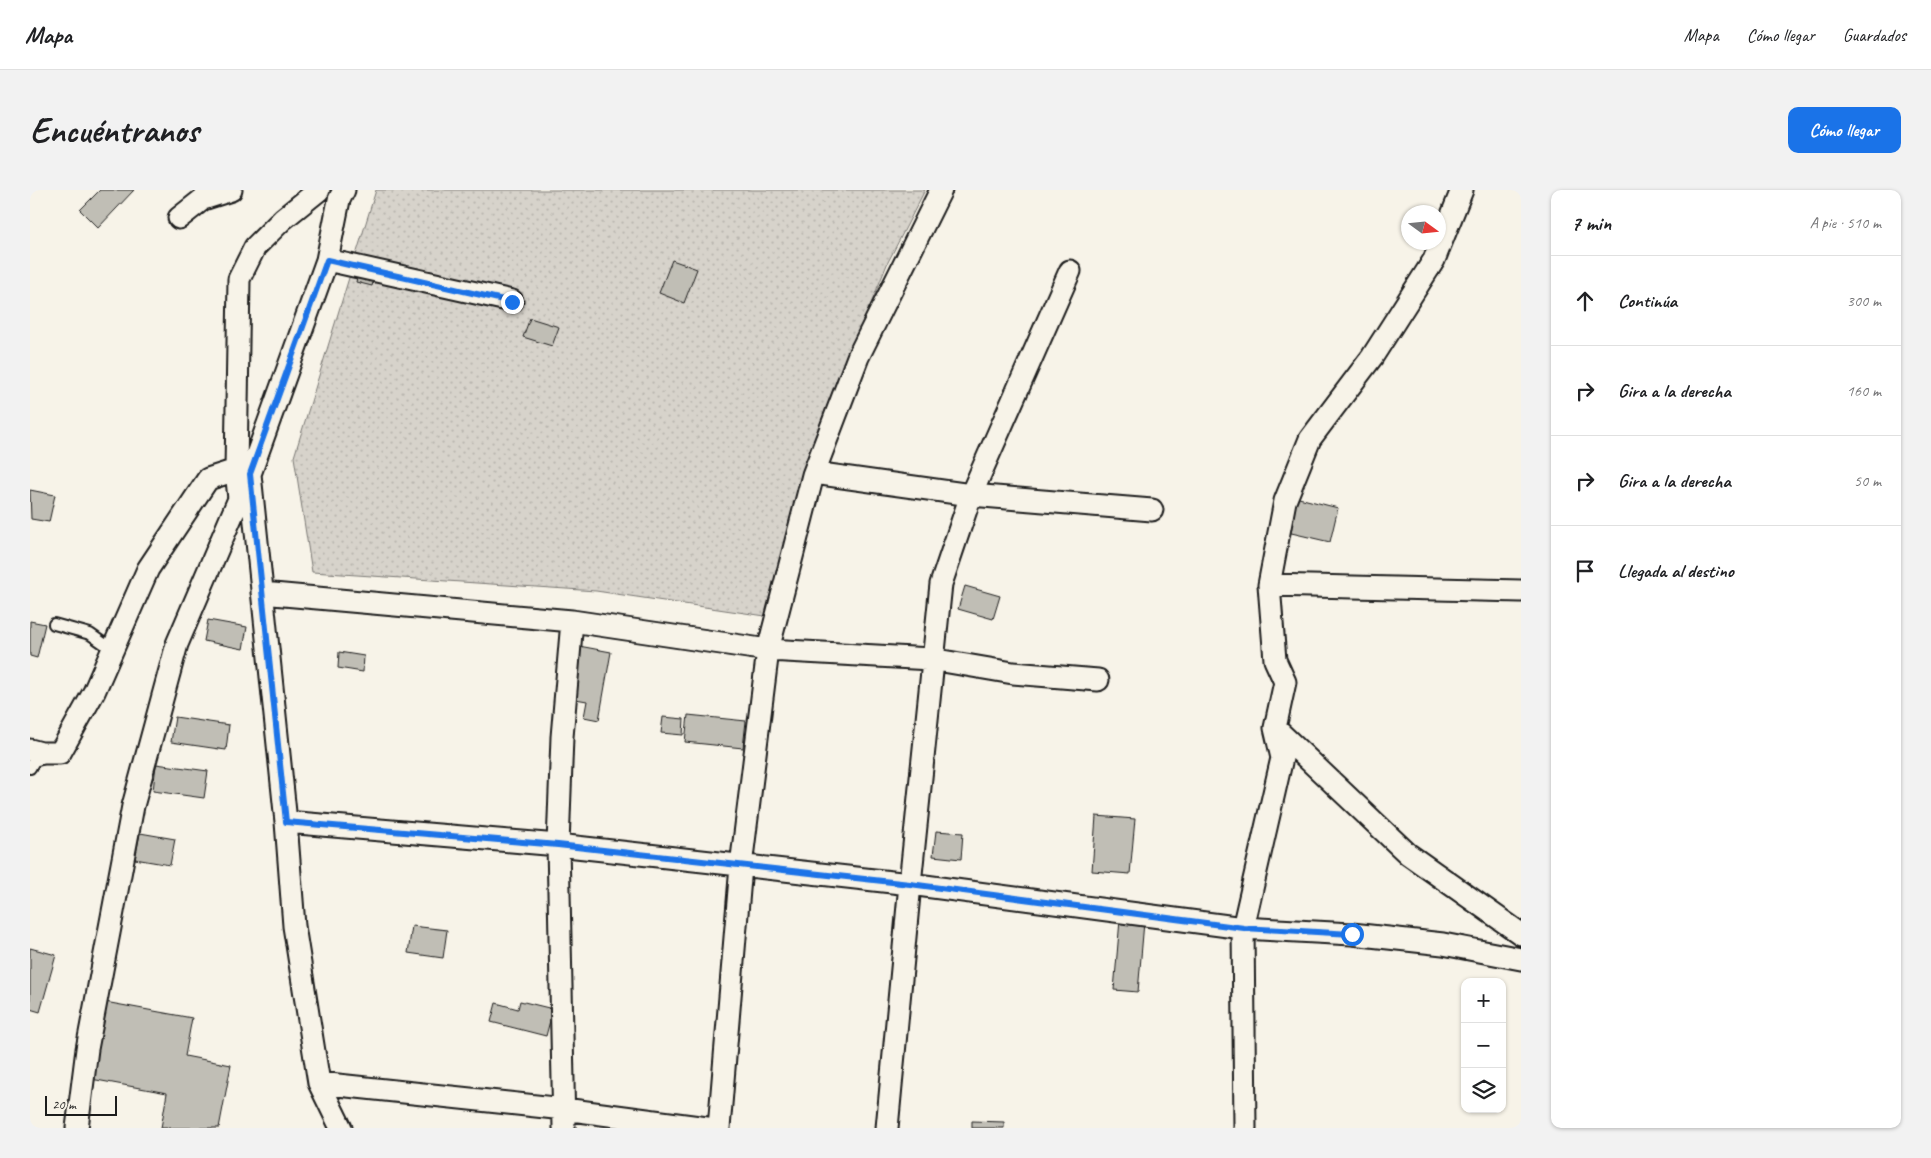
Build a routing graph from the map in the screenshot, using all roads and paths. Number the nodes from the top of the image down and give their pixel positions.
1 (231, 190) edge
2 (318, 190) edge
3 (344, 190) edge
4 (941, 190) edge
5 (1462, 190) edge
6 (179, 218) dead end
7 (327, 260) junction
8 (1070, 271) dead end
9 (512, 302) dead end
10 (243, 472) junction
11 (814, 473) junction
12 (970, 495) junction
13 (1152, 510) dead end
14 (1269, 585) junction
15 (1521, 591) edge
16 (262, 593) junction
17 (572, 621) junction
18 (54, 624) dead end
19 (113, 650) junction
20 (768, 650) junction
21 (932, 659) junction
22 (1098, 680) dead end
23 (1275, 728) junction
24 (30, 750) edge
25 (60, 753) junction
26 (30, 768) edge
27 (286, 822) junction
28 (558, 845) junction
29 (741, 866) junction
30 (910, 884) junction
31 (1244, 928) junction
32 (1521, 934) edge
33 (1521, 959) edge
34 (319, 1083) junction
35 (564, 1119) edge
36 (77, 1128) edge
37 (341, 1128) edge
38 (707, 1128) edge
39 (720, 1128) edge
40 (887, 1128) edge
41 (1245, 1128) edge

1 - 6 street
2 - 10 street
3 - 7 street
4 - 11 street
5 - 14 street
7 - 9 street
7 - 10 street
8 - 12 street
10 - 16 street
10 - 19 street
10 - 36 street
11 - 12 street
11 - 20 street
12 - 13 street
12 - 21 street
14 - 15 street
14 - 23 street
16 - 17 street
16 - 27 street
17 - 20 street
17 - 28 street
18 - 19 lane
19 - 25 street
20 - 21 street
20 - 29 street
21 - 22 street
21 - 30 street
23 - 31 street
23 - 32 street
24 - 25 street
25 - 26 lane
27 - 28 street
27 - 34 street
28 - 29 street
28 - 35 street
29 - 30 street
29 - 39 street
30 - 31 street
30 - 40 street
31 - 33 street
31 - 41 street
34 - 35 street
34 - 37 street
35 - 38 street

